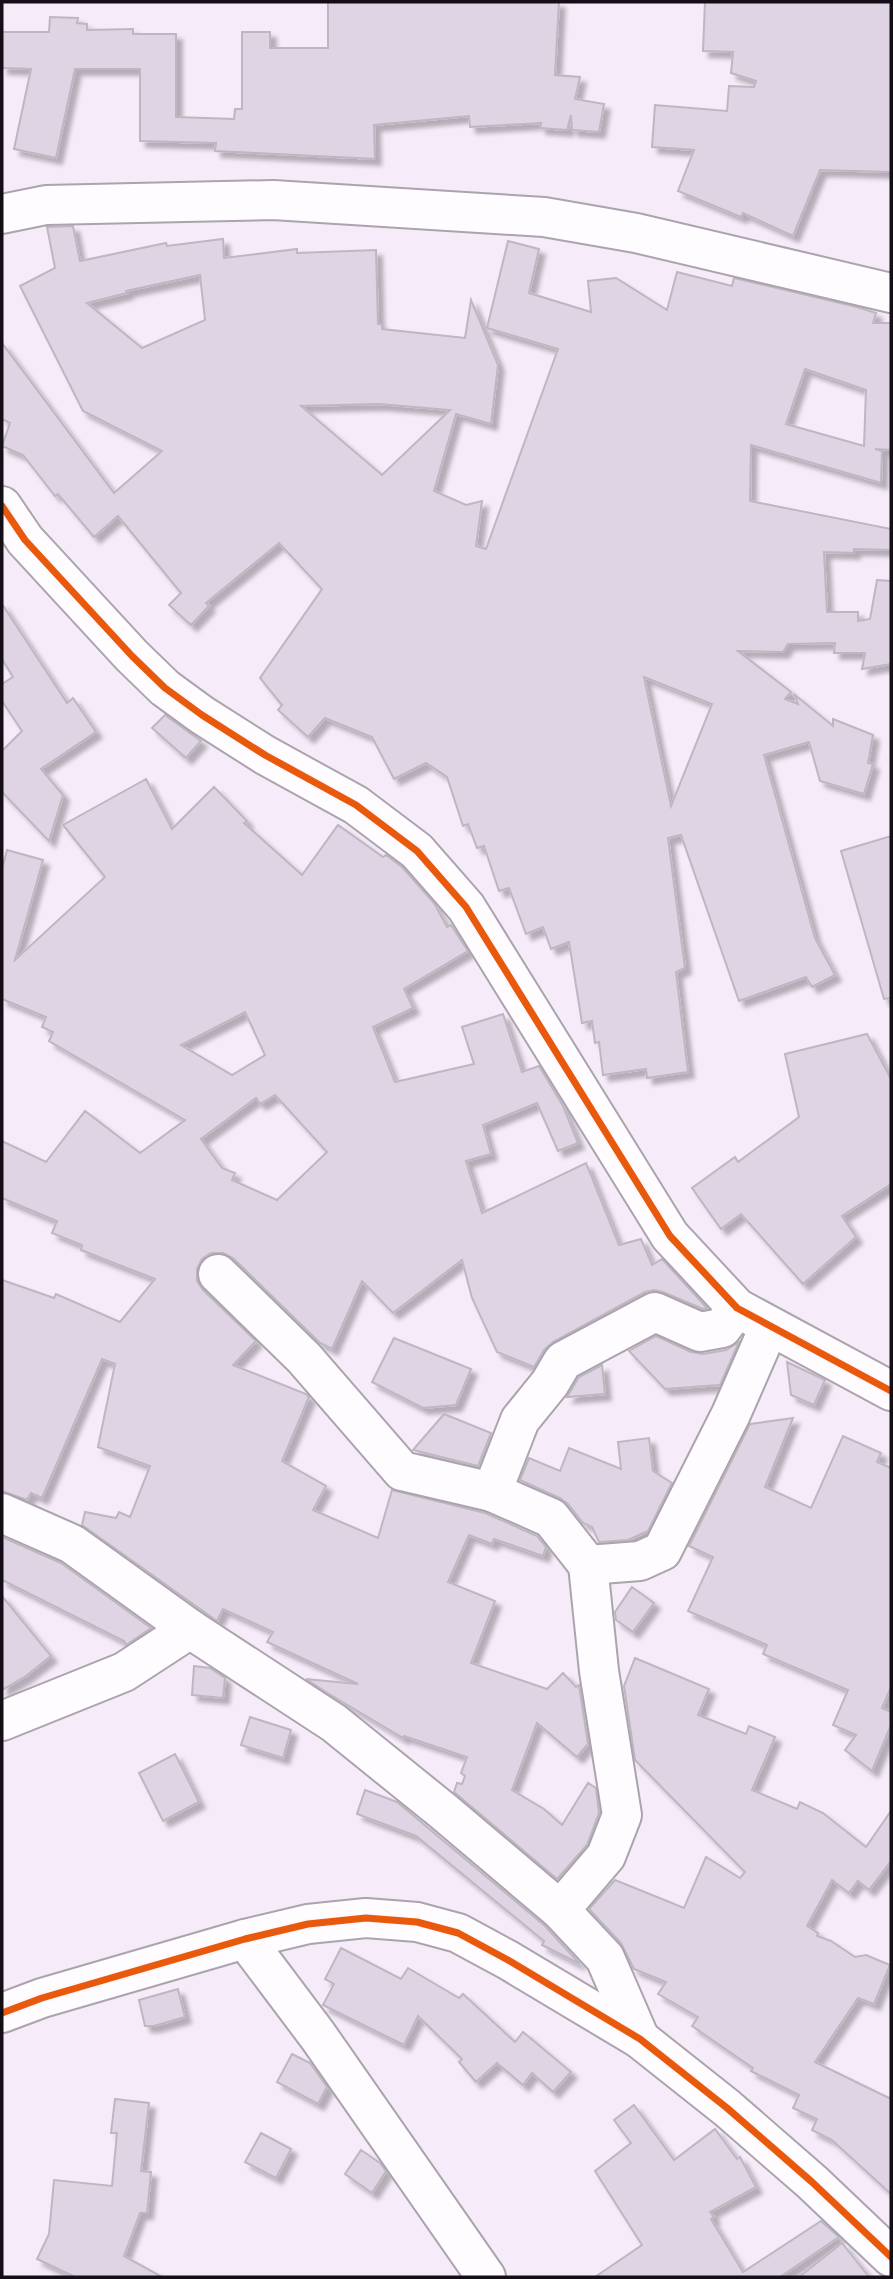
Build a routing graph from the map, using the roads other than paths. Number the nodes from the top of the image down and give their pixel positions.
1 (2, 214) edge
2 (891, 293) edge
3 (2, 506) edge
4 (218, 1274) dead end
5 (737, 1308) junction
6 (769, 1327) junction
7 (891, 1391) edge
8 (492, 1492) junction
9 (2, 1513) edge
10 (588, 1565) junction
11 (190, 1629) junction
12 (2, 1721) edge
13 (560, 1910) junction
14 (245, 1939) junction
15 (2, 2013) edge
16 (640, 2039) junction
17 (891, 2257) edge
18 (486, 2277) edge

1 - 2 street
3 - 5 street
4 - 8 street
5 - 6 street
5 - 8 street
6 - 7 street
6 - 10 street
8 - 10 street
9 - 11 street
10 - 13 street
11 - 12 street
11 - 13 street
13 - 16 street
14 - 15 street
14 - 16 street
14 - 18 street
16 - 17 street

